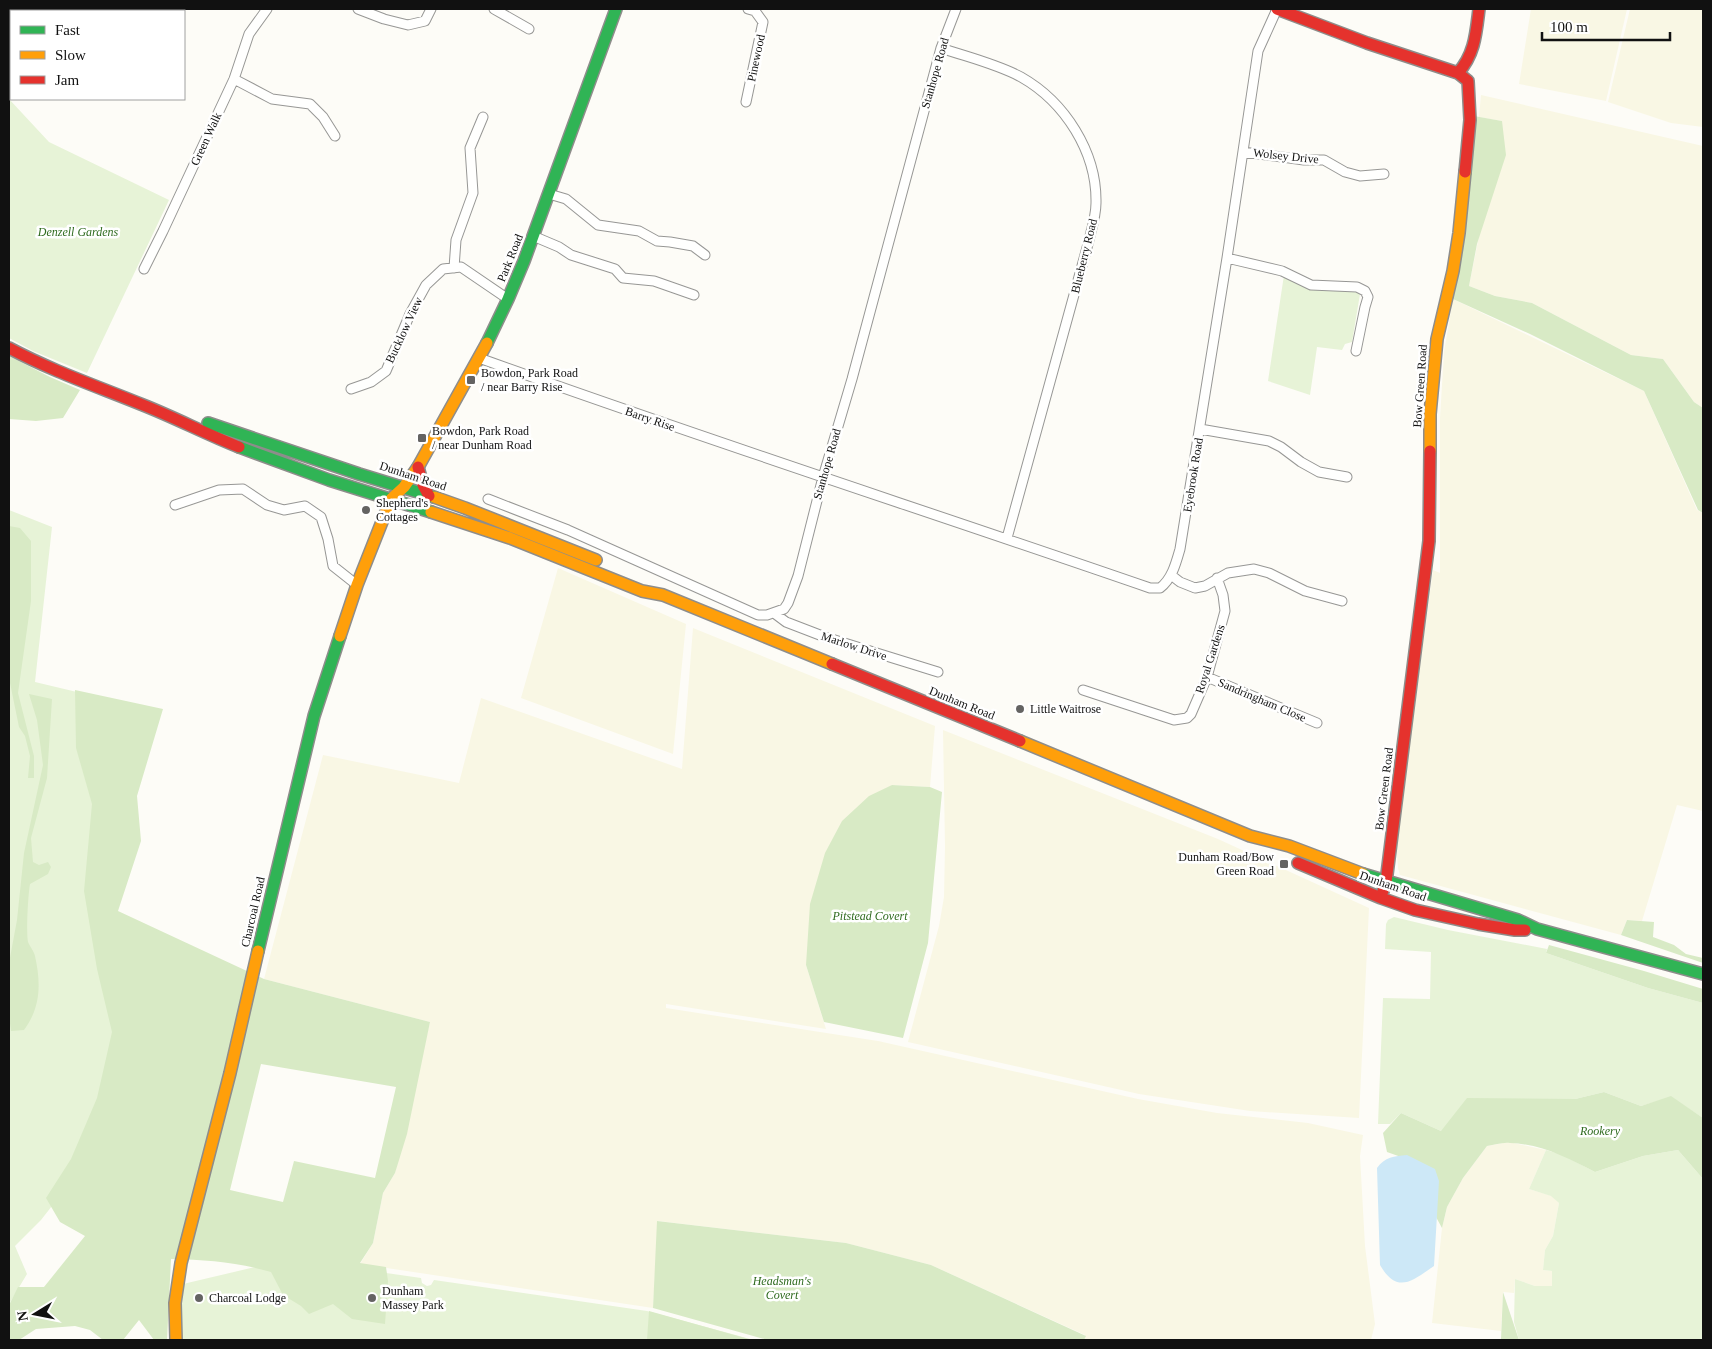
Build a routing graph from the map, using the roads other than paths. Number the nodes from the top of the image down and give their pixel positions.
1 (267, 9) edge
2 (358, 9) edge
3 (431, 9) edge
4 (494, 9) edge
5 (616, 9) edge
6 (748, 9) edge
7 (766, 9) edge
8 (956, 9) edge
9 (1277, 9) edge
10 (1479, 9) edge
11 (759, 17) junction
12 (530, 29) dead end
13 (941, 48) junction
14 (1458, 73) junction
15 (234, 79) junction
16 (746, 102) dead end
17 (483, 116) dead end
18 (335, 136) dead end
19 (1243, 152) junction
20 (1384, 174) dead end
21 (549, 194) junction
22 (533, 236) junction
23 (705, 255) dead end
24 (1227, 258) junction
25 (454, 268) junction
26 (144, 269) dead end
27 (694, 295) dead end
28 (508, 299) junction
29 (9, 348) edge
30 (1356, 351) dead end
31 (479, 358) junction
32 (351, 390) dead end
33 (146, 406) junction
34 (1200, 429) junction
35 (418, 467) junction
36 (359, 474) junction
37 (823, 477) junction
38 (1347, 477) dead end
39 (404, 487) junction
40 (429, 496) junction
41 (391, 499) junction
42 (488, 499) dead end
43 (175, 505) dead end
44 (441, 514) junction
45 (1007, 538) junction
46 (1170, 575) junction
47 (1217, 578) junction
48 (357, 584) junction
49 (663, 595) junction
50 (1342, 601) dead end
51 (774, 613) junction
52 (938, 672) dead end
53 (1207, 676) junction
54 (1083, 690) dead end
55 (1317, 723) dead end
56 (1250, 836) junction
57 (1386, 882) junction
58 (1381, 898) junction
59 (1537, 929) junction
60 (1703, 974) edge
61 (176, 1340) edge

1 - 15 street, Green Walk
2 - 3 street
4 - 12 street
5 - 21 main road, Park Road
6 - 11 street, Pinewood
7 - 11 street, Pinewood
8 - 13 street, Stanhope Road
9 - 14 main road
9 - 19 street, Eyebrook Road
10 - 14 main road
11 - 16 street, Pinewood
13 - 37 street, Stanhope Road
13 - 45 street, Blueberry Road
14 - 57 main road, Bow Green Road
15 - 18 street
15 - 26 street, Green Walk
17 - 25 street
19 - 20 street, Wolsey Drive
19 - 24 street, Eyebrook Road
21 - 22 main road, Park Road
21 - 23 street
22 - 27 street
22 - 28 main road, Park Road
24 - 30 street
24 - 34 street, Eyebrook Road
25 - 28 street
25 - 32 street, Bucklow View
28 - 31 main road, Park Road
29 - 33 main road, Dunham Road
31 - 35 main road, Park Road
31 - 37 street, Barry Rise
33 - 36 main road, Dunham Road
33 - 41 main road, Dunham Road
34 - 38 street
34 - 46 street, Eyebrook Road
35 - 39 main road, Park Road
35 - 40 main road
36 - 39 main road, Dunham Road
36 - 41 main road
37 - 45 street
37 - 51 street, Stanhope Road
39 - 40 main road, Dunham Road
39 - 41 main road, Park Road
39 - 44 main road
40 - 49 main road, Dunham Road
41 - 44 main road, Dunham Road
41 - 48 main road, Charcoal Road
42 - 51 street
43 - 48 street
44 - 49 main road, Dunham Road
45 - 46 street
46 - 47 street
47 - 50 street
47 - 53 street, Royal Gardens
48 - 61 main road, Charcoal Road
49 - 56 main road, Dunham Road
51 - 52 street, Marlow Drive
53 - 54 street, Royal Gardens
53 - 55 street, Sandringham Close
56 - 57 main road, Dunham Road
56 - 58 main road, Dunham Road
57 - 58 main road, Bow Green Road
57 - 59 main road, Dunham Road
58 - 59 main road, Dunham Road
59 - 60 main road, Dunham Road

